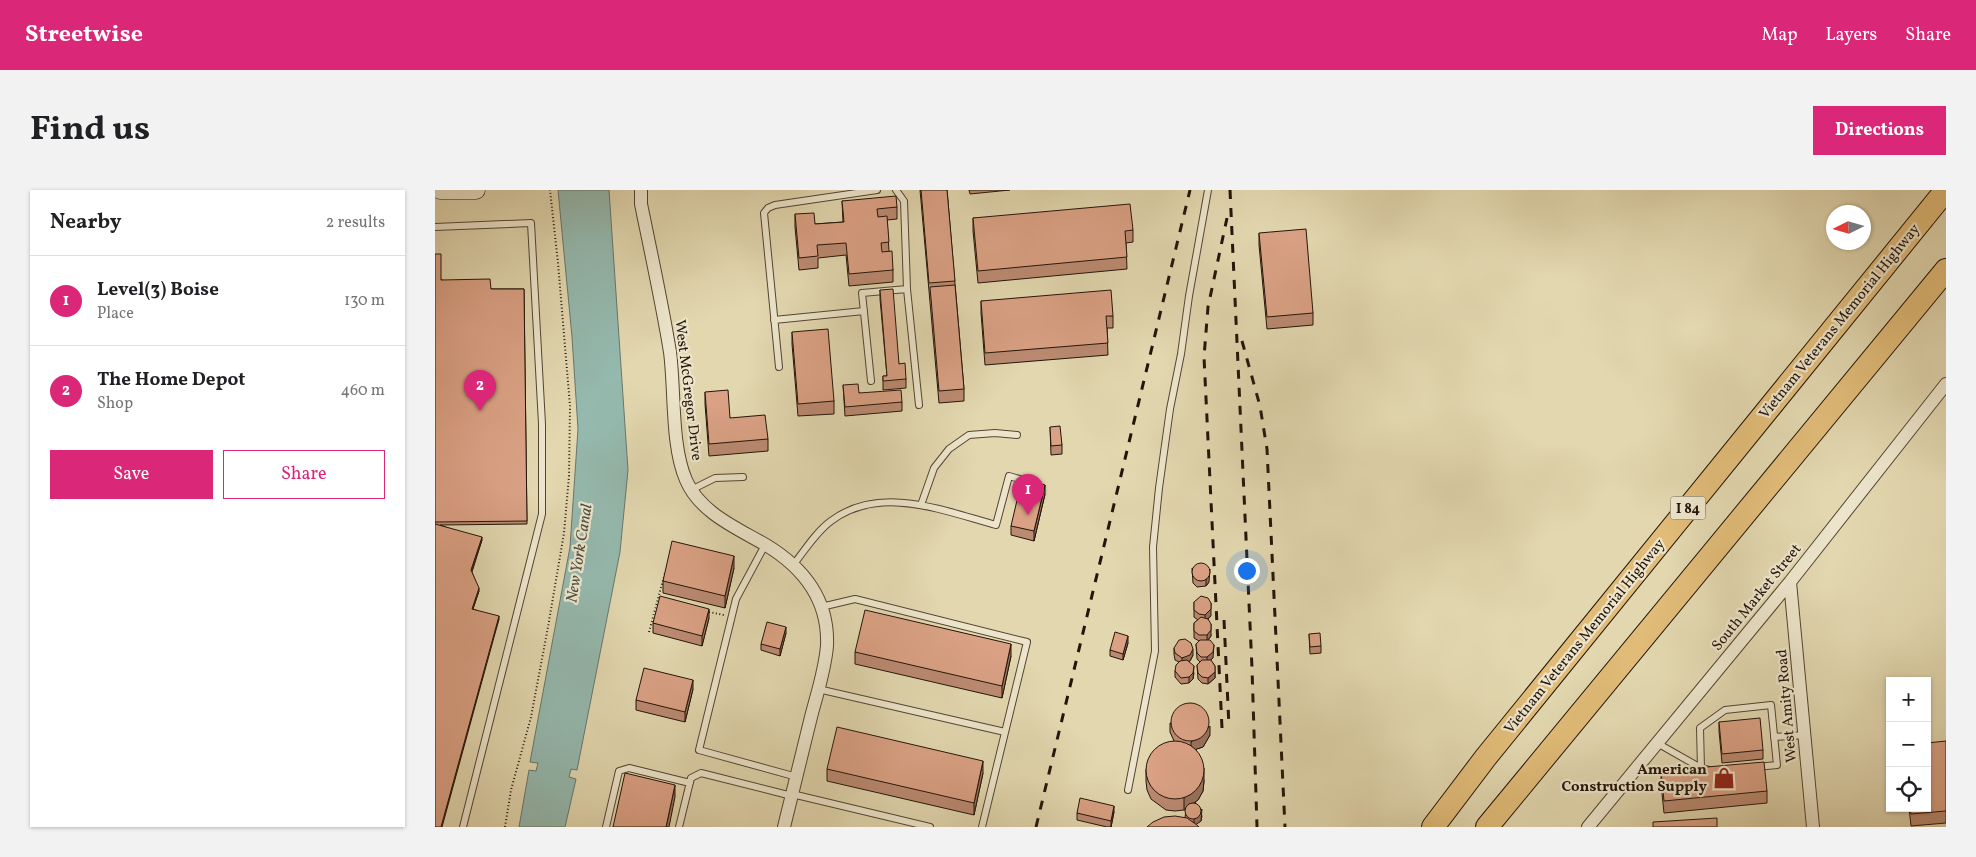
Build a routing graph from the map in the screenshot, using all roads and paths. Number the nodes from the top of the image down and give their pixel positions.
1 (440, 190) edge
2 (476, 190) edge
3 (641, 190) edge
4 (877, 190) edge
5 (896, 190) edge
6 (1208, 190) edge
7 (1946, 190) edge
8 (435, 227) edge
9 (1946, 270) edge
10 (907, 289) junction
11 (864, 311) junction
12 (775, 320) junction
13 (779, 367) dead end
14 (871, 381) dead end
15 (1946, 384) edge
16 (919, 405) dead end
17 (1017, 436) dead end
18 (743, 477) dead end
19 (1032, 482) edge
20 (691, 490) junction
21 (921, 505) junction
22 (765, 545) junction
23 (794, 564) junction
24 (666, 568) edge
25 (1790, 582) junction
26 (821, 607) junction
27 (705, 611) edge
28 (725, 615) dead end
29 (649, 632) dead end
30 (818, 689) junction
31 (1005, 732) junction
32 (1805, 735) junction
33 (1774, 737) junction
34 (1657, 743) junction
35 (1749, 767) edge
36 (1701, 768) junction
37 (1721, 770) edge
38 (797, 777) junction
39 (689, 783) junction
40 (1129, 790) dead end
41 (792, 795) junction
42 (463, 827) edge
43 (605, 827) edge
44 (679, 827) edge
45 (784, 827) edge
46 (931, 827) edge
47 (982, 827) edge
48 (1433, 827) edge
49 (1487, 827) edge
50 (1588, 827) edge
51 (1813, 827) edge

1 - 2 street
3 - 20 street, West McGregor Drive
4 - 12 lane
5 - 10 lane
6 - 40 lane
7 - 48 highway, Vietnam Veterans Memorial Highway / I 84
8 - 42 lane
9 - 49 highway
10 - 11 lane
10 - 16 lane
11 - 12 lane
11 - 14 lane
12 - 13 lane
15 - 25 street, South Market Street
17 - 21 lane
18 - 20 lane
19 - 21 lane
20 - 22 street, West McGregor Drive
21 - 23 lane
22 - 23 street, West McGregor Drive
22 - 38 lane
23 - 26 street, West McGregor Drive
24 - 29 path
25 - 32 street, West Amity Road
25 - 34 street, South Market Street
26 - 30 street, West McGregor Drive
26 - 31 lane
27 - 28 path
30 - 31 lane
30 - 38 street, West McGregor Drive
31 - 47 lane
32 - 33 lane
32 - 51 street, West Amity Road
33 - 35 lane
33 - 36 lane
34 - 36 lane
34 - 50 street, South Market Street
36 - 37 lane
38 - 41 street, West McGregor Drive
39 - 41 lane
39 - 43 lane
39 - 44 lane
41 - 45 street, West McGregor Drive
41 - 46 lane

